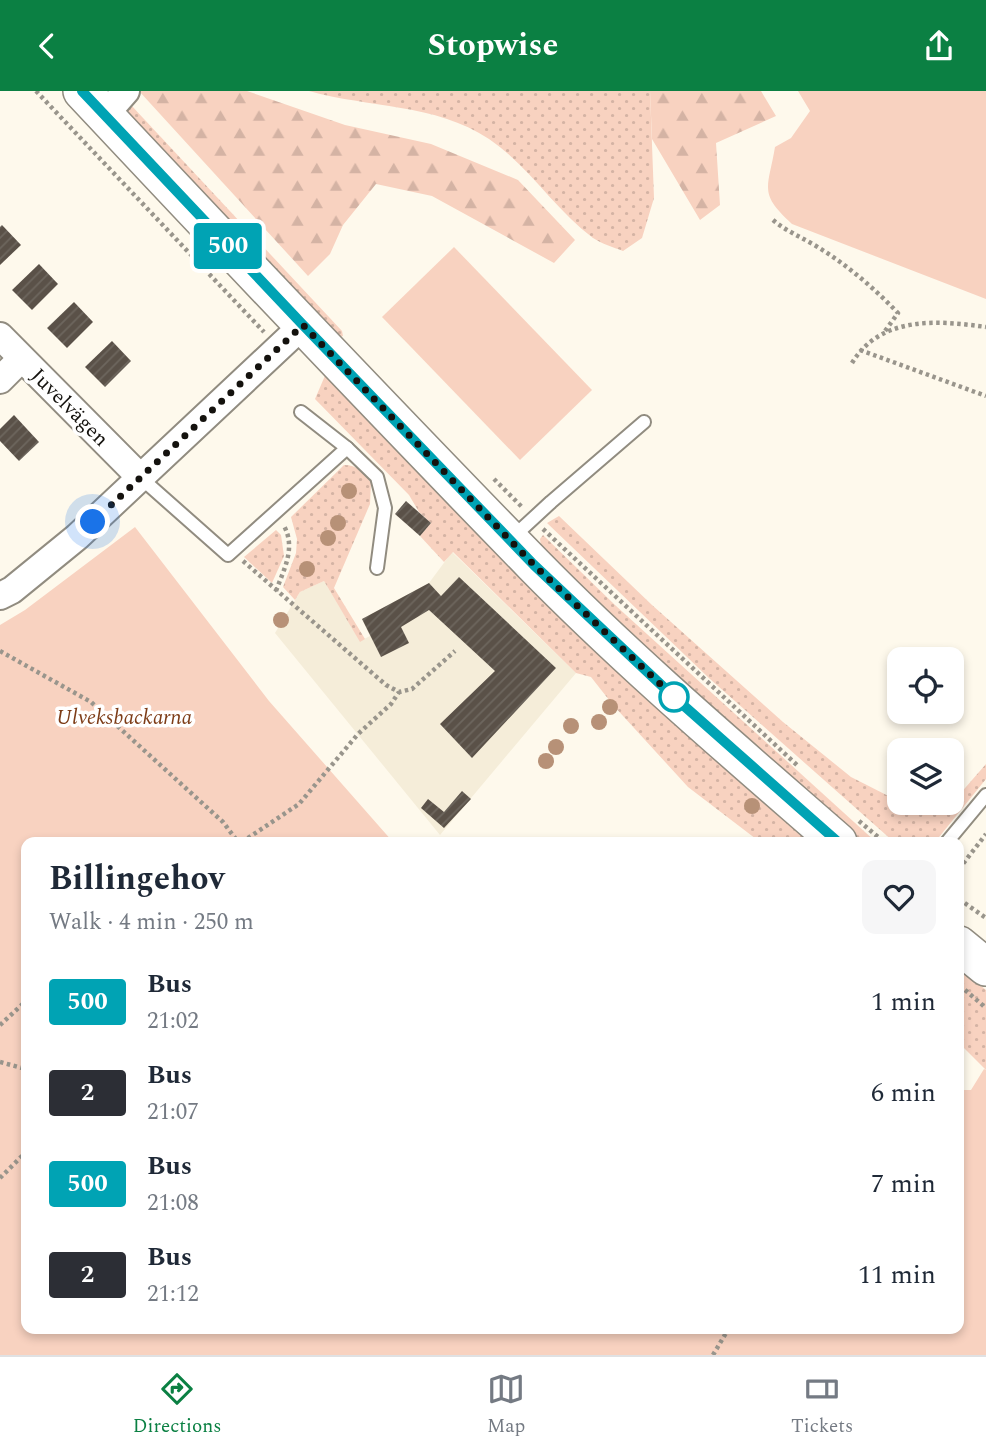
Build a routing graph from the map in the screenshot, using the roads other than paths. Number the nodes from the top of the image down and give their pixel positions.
1 (104, 99) edge
2 (0, 336) edge
3 (290, 337) junction
4 (21, 359) junction
5 (0, 380) edge
6 (300, 412) dead end
7 (644, 422) dead end
8 (347, 448) junction
9 (141, 478) junction
10 (522, 529) junction
11 (377, 568) dead end
12 (0, 596) edge
13 (986, 795) edge
14 (845, 828) edge
15 (951, 837) edge
16 (964, 949) edge
17 (986, 967) edge

1 - 3 main road
2 - 4 street, Juvelvägen
3 - 9 street
3 - 10 main road
4 - 5 street
4 - 9 street, Juvelvägen
6 - 8 lane
7 - 10 lane
8 - 9 lane
8 - 11 lane
9 - 12 street
10 - 14 main road
13 - 15 lane
16 - 17 main road

